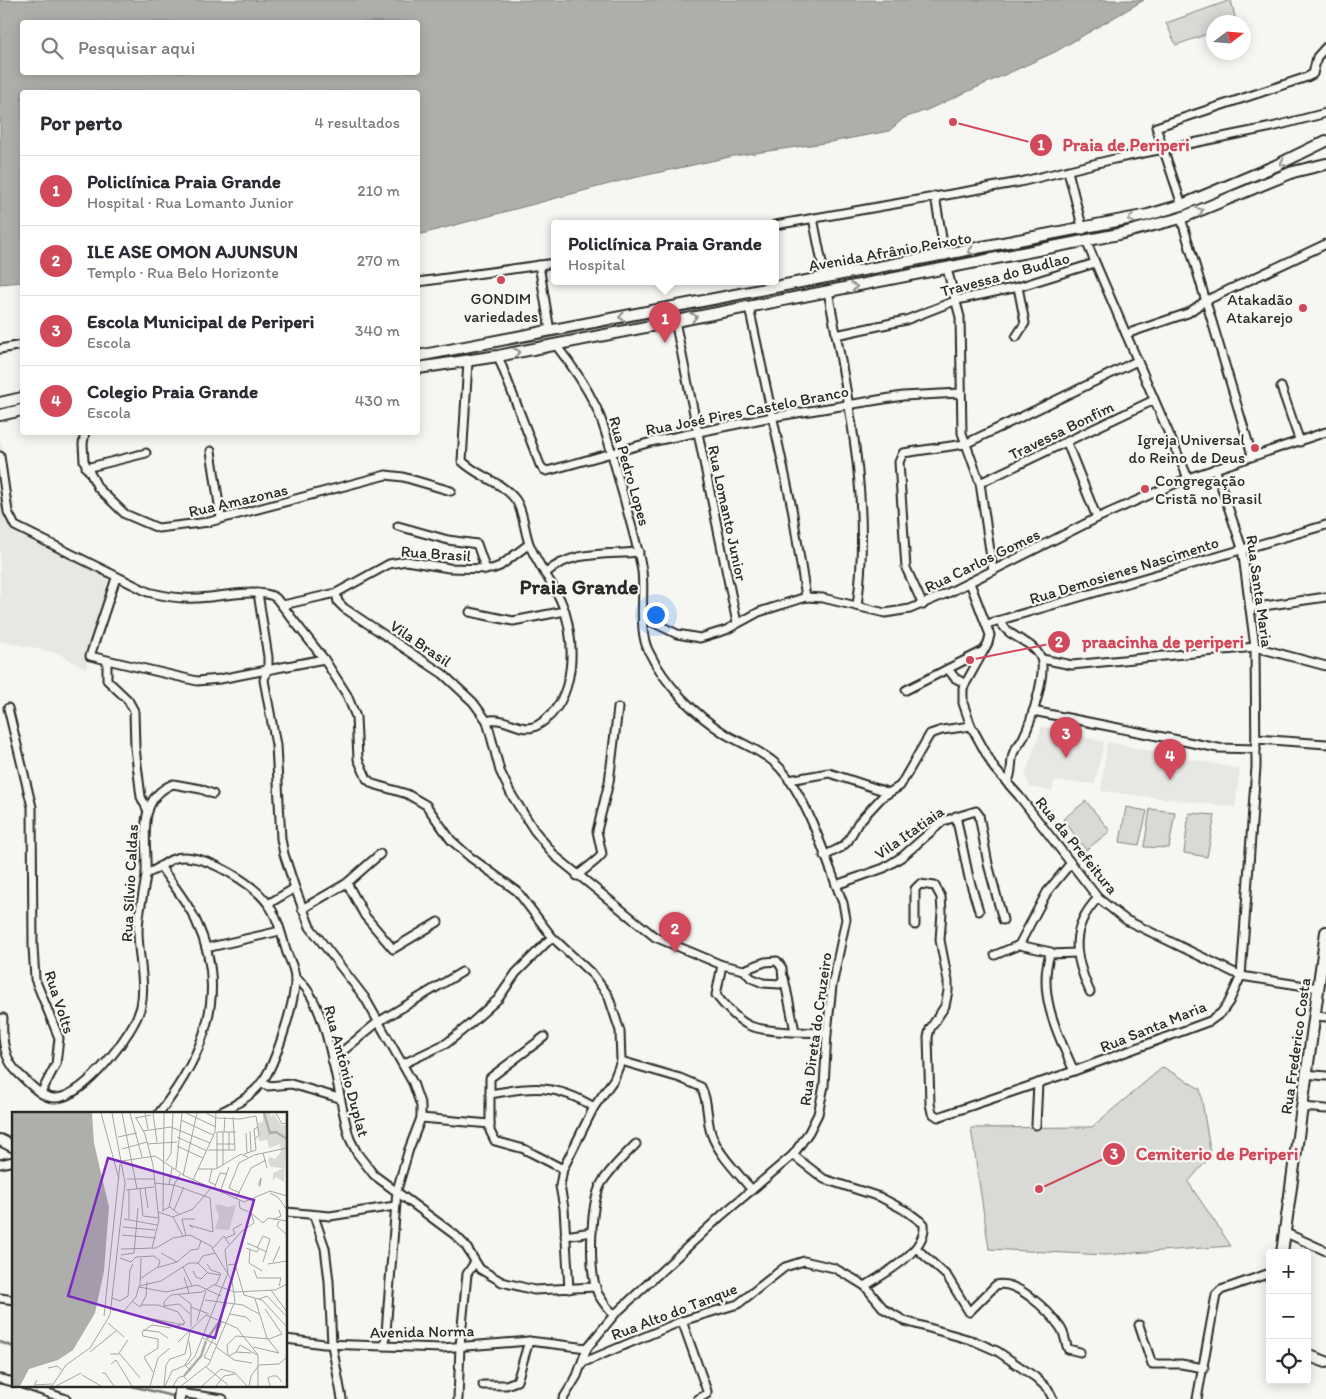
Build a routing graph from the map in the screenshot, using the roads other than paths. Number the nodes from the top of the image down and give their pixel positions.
1 (1326, 48) edge
2 (1326, 113) edge
3 (1326, 141) edge
4 (1162, 149) junction
5 (1326, 164) edge
6 (1068, 171) junction
7 (935, 196) junction
8 (1182, 205) junction
9 (813, 218) junction
10 (1182, 218) junction
11 (779, 223) edge
12 (1082, 230) junction
13 (1086, 241) junction
14 (1326, 244) edge
15 (945, 256) junction
16 (1095, 263) junction
17 (551, 264) edge
18 (539, 265) junction
19 (947, 270) junction
20 (825, 278) junction
21 (420, 282) edge
22 (1018, 288) junction
23 (828, 291) junction
24 (957, 300) junction
25 (1205, 301) junction
26 (749, 307) junction
27 (675, 321) junction
28 (550, 331) junction
29 (1126, 334) junction
30 (836, 335) junction
31 (1016, 337) dead end
32 (555, 344) junction
33 (20, 345) edge
34 (0, 349) edge
35 (420, 356) edge
36 (498, 356) junction
37 (468, 361) junction
38 (1137, 361) junction
39 (420, 368) edge
40 (1281, 387) dead end
41 (960, 393) junction
42 (20, 398) edge
43 (1154, 400) junction
44 (0, 403) edge
45 (848, 404) junction
46 (20, 411) edge
47 (0, 416) edge
48 (772, 417) junction
49 (1326, 432) edge
50 (697, 433) junction
51 (85, 435) edge
52 (1300, 442) junction
53 (1067, 443) junction
54 (964, 444) junction
55 (211, 451) dead end
56 (146, 452) dead end
57 (611, 452) junction
58 (1252, 455) junction
59 (0, 456) edge
60 (86, 468) junction
61 (1215, 468) junction
62 (1188, 478) junction
63 (980, 483) junction
64 (451, 491) dead end
65 (221, 518) junction
66 (1098, 518) junction
67 (1326, 525) edge
68 (398, 526) dead end
69 (529, 544) junction
70 (1242, 548) junction
71 (639, 552) junction
72 (486, 570) junction
73 (993, 570) junction
74 (545, 574) junction
75 (116, 578) junction
76 (970, 583) junction
77 (258, 593) junction
78 (336, 593) junction
79 (806, 597) junction
80 (1326, 597) edge
81 (283, 605) junction
82 (923, 605) junction
83 (857, 606) junction
84 (1250, 608) junction
85 (565, 611) junction
86 (470, 612) dead end
87 (644, 618) junction
88 (1000, 621) junction
89 (737, 623) junction
90 (987, 624) junction
91 (1255, 647) junction
92 (984, 651) junction
93 (324, 659) junction
94 (1042, 659) junction
95 (107, 660) junction
96 (1326, 666) edge
97 (948, 668) junction
98 (266, 670) junction
99 (964, 683) junction
100 (906, 690) dead end
101 (8, 708) dead end
102 (618, 708) dead end
103 (1033, 711) junction
104 (487, 721) junction
105 (971, 726) junction
106 (1256, 739) junction
107 (1326, 744) edge
108 (1256, 748) junction
109 (789, 780) junction
110 (1007, 783) junction
111 (887, 792) junction
112 (213, 794) dead end
113 (148, 810) junction
114 (956, 816) junction
115 (380, 854) dead end
116 (824, 856) junction
117 (1070, 864) junction
118 (160, 866) junction
119 (146, 873) junction
120 (577, 876) junction
121 (347, 883) junction
122 (836, 885) junction
123 (295, 888) junction
124 (1098, 898) junction
125 (268, 904) junction
126 (302, 909) junction
127 (979, 911) dead end
128 (1003, 920) dead end
129 (438, 922) dead end
130 (915, 926) dead end
131 (280, 930) junction
132 (1326, 932) edge
133 (552, 937) junction
134 (1019, 945) junction
135 (206, 948) junction
136 (1052, 952) junction
137 (1076, 952) junction
138 (995, 955) dead end
139 (722, 965) junction
140 (744, 970) junction
141 (462, 972) dead end
142 (1241, 976) junction
143 (295, 978) junction
144 (784, 978) junction
145 (1318, 988) junction
146 (1090, 992) dead end
147 (1314, 1016) junction
148 (1326, 1017) edge
149 (3, 1018) dead end
150 (378, 1022) junction
151 (795, 1031) junction
152 (827, 1033) junction
153 (544, 1037) dead end
154 (332, 1060) junction
155 (621, 1061) junction
156 (403, 1064) junction
157 (1074, 1071) junction
158 (1306, 1074) junction
159 (1326, 1076) edge
160 (262, 1083) junction
161 (1038, 1083) junction
162 (41, 1093) junction
163 (490, 1094) junction
164 (339, 1098) junction
165 (594, 1106) junction
166 (1302, 1107) junction
167 (1326, 1110) edge
168 (160, 1112) edge
169 (221, 1112) edge
170 (421, 1118) junction
171 (490, 1124) junction
172 (1036, 1125) dead end
173 (0, 1140) edge
174 (636, 1144) dead end
175 (12, 1146) edge
176 (793, 1155) junction
177 (563, 1169) junction
178 (397, 1190) junction
179 (752, 1190) junction
180 (396, 1206) junction
181 (288, 1212) edge
182 (314, 1216) junction
183 (592, 1232) junction
184 (1286, 1233) junction
185 (565, 1236) junction
186 (916, 1248) junction
187 (1283, 1249) edge
188 (1326, 1251) edge
189 (475, 1262) junction
190 (1266, 1274) edge
191 (865, 1286) junction
192 (596, 1287) junction
193 (569, 1289) junction
194 (614, 1315) junction
195 (682, 1322) junction
196 (1139, 1325) dead end
197 (288, 1339) edge
198 (529, 1341) junction
199 (332, 1345) junction
200 (385, 1345) junction
201 (460, 1346) junction
202 (587, 1348) junction
203 (1080, 1352) dead end
204 (1311, 1356) edge
205 (1326, 1362) edge
206 (582, 1363) junction
207 (1204, 1368) junction
208 (483, 1385) dead end
209 (28, 1386) edge
210 (180, 1392) edge
211 (66, 1399) edge
212 (223, 1399) edge
213 (342, 1399) edge
214 (458, 1399) edge
215 (563, 1399) edge
216 (698, 1399) edge
217 (1053, 1399) edge
218 (1197, 1399) edge

1 - 4 street
2 - 4 street
3 -> 8 main road, Avenida Afrânio Peixoto
4 - 6 street
4 - 8 street
10 -> 5 main road, Avenida Afrânio Peixoto
6 - 7 street
6 - 12 street
7 - 9 street
7 - 15 street
8 -> 12 main road, Avenida Afrânio Peixoto
9 - 11 street
9 - 20 street
10 - 13 main road, Avenida Afrânio Peixoto
10 - 25 street
12 -> 15 main road, Avenida Afrânio Peixoto
13 - 16 street
13 - 19 main road, Avenida Afrânio Peixoto
14 - 25 street
15 - 20 main road, Avenida Afrânio Peixoto
16 - 22 street, Travessa do Budlao
16 - 29 street
17 - 18 street
18 - 21 street
18 - 28 street
23 -> 19 main road, Avenida Afrânio Peixoto
19 - 24 street
20 -> 28 main road, Avenida Afrânio Peixoto
22 - 24 street, Travessa do Budlao
22 - 31 street
23 - 26 main road, Avenida Afrânio Peixoto
23 - 30 street
24 - 30 street, Travessa do Budlao
24 - 41 street
25 - 29 street
25 - 58 street
27 -> 26 main road, Avenida Afrânio Peixoto
26 - 48 street
27 - 32 main road, Avenida Afrânio Peixoto
27 - 50 street, Rua Lomanto Junior
28 - 35 main road, Avenida Afrânio Peixoto
29 - 38 street
30 - 45 street
36 -> 32 main road, Avenida Afrânio Peixoto
32 - 57 street, Rua Pedro Lopes
33 - 34 street
36 - 37 main road, Avenida Afrânio Peixoto
36 - 57 street, Rua José Pires Castelo Branco
37 - 39 main road, Avenida Afrânio Peixoto
37 - 69 street
38 - 43 street
38 - 54 street
40 - 52 street
41 - 45 street, Rua José Pires Castelo Branco
41 - 54 street
42 - 44 main road
43 - 53 street, Travessa Bonfim
43 - 62 street
45 - 48 street, Rua José Pires Castelo Branco
45 - 83 street
46 - 47 main road
48 - 50 street, Rua José Pires Castelo Branco
48 - 79 street
49 - 52 street, Rua Carlos Gomes
50 - 57 street, Rua José Pires Castelo Branco
50 - 89 street, Rua Lomanto Junior
51 - 60 street, Rua Amazonas
52 - 58 street, Rua Carlos Gomes
53 - 63 street, Travessa Bonfim
53 - 66 street
54 - 63 street
54 - 82 street
55 - 65 street
56 - 60 street
57 - 71 street, Rua Pedro Lopes
58 - 61 street, Rua Carlos Gomes
59 - 75 street
60 - 65 street, Rua Amazonas
61 - 62 street, Rua Carlos Gomes
61 - 70 street, Rua Santa Maria
62 - 66 street, Rua Carlos Gomes
63 - 73 street
64 - 65 street, Rua Amazonas
66 - 73 street, Rua Carlos Gomes
67 - 70 street, Rua Demosienes Nascimento
68 - 72 street
69 - 72 street, Rua Brasil
69 - 74 street
70 - 84 street, Rua Santa Maria
70 - 88 street, Rua Demosienes Nascimento
71 - 74 street
71 - 87 street, Rua Pedro Lopes
72 - 78 street, Rua Brasil
73 - 76 street, Rua Carlos Gomes
74 - 85 street
75 - 77 street
75 - 95 street
76 - 82 street, Rua Carlos Gomes
76 - 90 street
77 - 81 street
77 - 98 street
78 - 81 street, Rua Brasil
78 - 104 street, Vila Brasil
79 - 83 street, Rua Carlos Gomes
79 - 89 street, Rua Carlos Gomes
80 - 84 street
81 - 93 street
82 - 83 street, Rua Carlos Gomes
84 - 91 street, Rua Santa Maria
85 - 86 street
85 - 104 street
87 - 89 street, Rua Carlos Gomes
87 - 109 street, Rua Direta do Cruzeiro
88 - 90 street, Rua Demosienes Nascimento
88 - 94 street
90 - 92 street
91 - 94 street
91 - 96 street
91 - 106 street, Rua Santa Maria
92 - 97 street
92 - 99 street
93 - 98 street
93 - 133 street
94 - 103 street
95 - 98 street
95 - 113 street, Rua Sílvio Caldas
97 - 99 street
97 - 100 street
98 - 123 street
99 - 105 street, Rua da Prefeitura
101 - 162 street, Rua Volts
102 - 120 street
103 - 108 street
103 - 110 street
104 - 120 street
105 - 110 street, Rua da Prefeitura
105 - 111 street
106 - 107 street
106 - 108 street, Rua Santa Maria
108 - 142 street, Rua Santa Maria
109 - 111 street
109 - 116 street, Rua Direta do Cruzeiro
110 - 117 street, Rua da Prefeitura
111 - 116 street
112 - 113 street
113 - 119 street, Rua Sílvio Caldas
114 - 122 street, Vila Itatiaia
114 - 127 street
114 - 128 street, Vila Itatiaia
115 - 121 street
116 - 122 street, Rua Direta do Cruzeiro
117 - 124 street, Rua da Prefeitura
117 - 134 street
118 - 119 street
118 - 125 street
118 - 135 street
119 - 162 street, Rua Sílvio Caldas
120 - 139 street
121 - 126 street
121 - 129 street
122 - 152 street, Rua Direta do Cruzeiro
123 - 125 street
123 - 126 street
124 - 137 street
124 - 142 street, Rua da Prefeitura
125 - 131 street
126 - 150 street
130 - 161 street, Rua Santa Maria
131 - 135 street
131 - 143 street
132 - 145 main road, Rua Frederico Costa
133 - 155 street
133 - 156 street
134 - 136 street
134 - 138 street
135 - 168 street
136 - 137 street
136 - 157 street
137 - 146 street
139 - 140 street
139 - 151 street
140 - 144 street
140 - 144 street
141 - 150 street
142 - 145 street, Rua da Prefeitura
142 - 157 street, Rua Santa Maria
143 - 154 street, Rua Antônio Duplat
143 - 160 street
144 - 151 street
145 - 147 main road, Rua Frederico Costa
147 - 148 street
147 - 158 main road, Rua Frederico Costa
149 - 162 street
150 - 154 street
150 - 156 street
151 - 152 street
152 - 176 street, Rua Direta do Cruzeiro
153 - 163 street
154 - 164 street, Rua Antônio Duplat
155 - 165 street
155 - 179 street
156 - 170 street
157 - 161 street, Rua Santa Maria
158 - 159 street
158 - 166 main road, Rua Frederico Costa
160 - 164 street
160 - 169 street
161 - 172 street
163 - 165 street
163 - 171 street
164 - 178 street, Rua Antônio Duplat
165 - 177 street
166 - 167 street
166 - 184 main road, Rua Frederico Costa
170 - 171 street
170 - 178 street
171 - 177 street
173 - 175 main road
174 - 183 street
176 - 179 street, Rua Direta do Cruzeiro
176 - 186 street
177 - 185 street
178 - 180 street
178 - 189 street, Rua Antônio Duplat
179 - 194 street, Rua Direta do Cruzeiro
180 - 182 street
180 - 200 street
181 - 182 street
182 - 199 street
183 - 185 street
183 - 192 street
184 - 187 main road, Rua Frederico Costa
184 - 188 street
185 - 193 street
186 - 191 street
186 - 203 street
189 - 193 street, Rua Antônio Duplat
189 - 201 street
190 - 207 street
191 - 195 street, Rua Alto do Tanque
191 - 217 street, Rua Alto do Tanque
192 - 193 street, Rua Antônio Duplat
192 - 194 street
194 - 202 street, Rua Direta do Cruzeiro
195 - 206 street, Rua Alto do Tanque
195 - 216 street
196 - 207 street
197 - 199 street, Avenida Norma
198 - 201 street, Avenida Norma
198 - 202 street, Avenida Norma
198 - 208 street
199 - 200 street, Avenida Norma
199 - 213 street
200 - 201 street, Avenida Norma
201 - 214 street
202 - 206 street, Rua Direta do Cruzeiro
204 - 205 main road
206 - 215 street, Rua Direta do Cruzeiro
207 - 218 street
209 - 211 street
210 - 212 street

